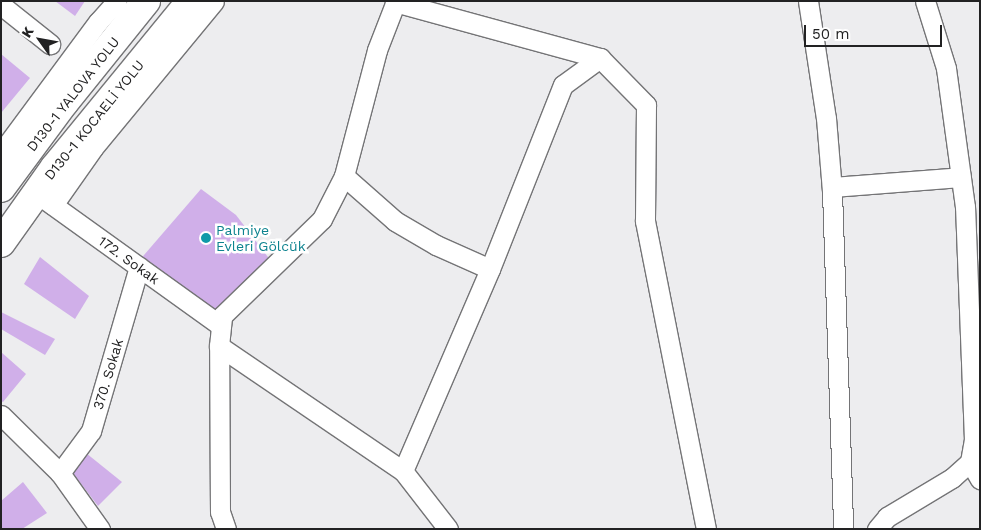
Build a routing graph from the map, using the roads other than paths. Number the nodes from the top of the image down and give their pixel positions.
1 (117, 1) edge
2 (146, 1) edge
3 (191, 1) edge
4 (214, 1) edge
5 (808, 1) edge
6 (925, 1) edge
7 (396, 2) edge
8 (1, 5) edge
9 (50, 44) dead end
10 (600, 58) junction
11 (1, 153) edge
12 (344, 176) junction
13 (961, 177) junction
14 (832, 187) junction
15 (1, 188) edge
16 (44, 199) junction
17 (972, 204) edge
18 (1, 243) edge
19 (140, 267) junction
20 (490, 269) junction
21 (221, 326) junction
22 (218, 346) junction
23 (1, 415) edge
24 (975, 459) edge
25 (403, 471) junction
26 (60, 473) junction
27 (980, 479) edge
28 (442, 526) edge
29 (100, 529) edge
30 (226, 529) edge
31 (706, 529) edge
32 (843, 529) edge
33 (877, 529) edge

1 - 11 street
2 - 15 highway, D130-1 YALOVA YOLU
3 - 16 highway, D130-1 KOCAELİ YOLU
4 - 16 street
5 - 14 street
6 - 13 street
7 - 10 street
7 - 12 street
8 - 9 street
10 - 20 street
10 - 31 street
12 - 20 street
12 - 21 street
13 - 14 street
13 - 17 street
14 - 32 street
16 - 18 highway, D130-1 KOCAELİ YOLU
16 - 19 street, 172. Sokak
17 - 24 street
19 - 21 street, 172. Sokak
19 - 26 street, 370. Sokak
20 - 25 street
21 - 22 street
22 - 25 street
22 - 30 street
23 - 26 street
24 - 27 street
24 - 33 street
25 - 28 street
26 - 29 street

